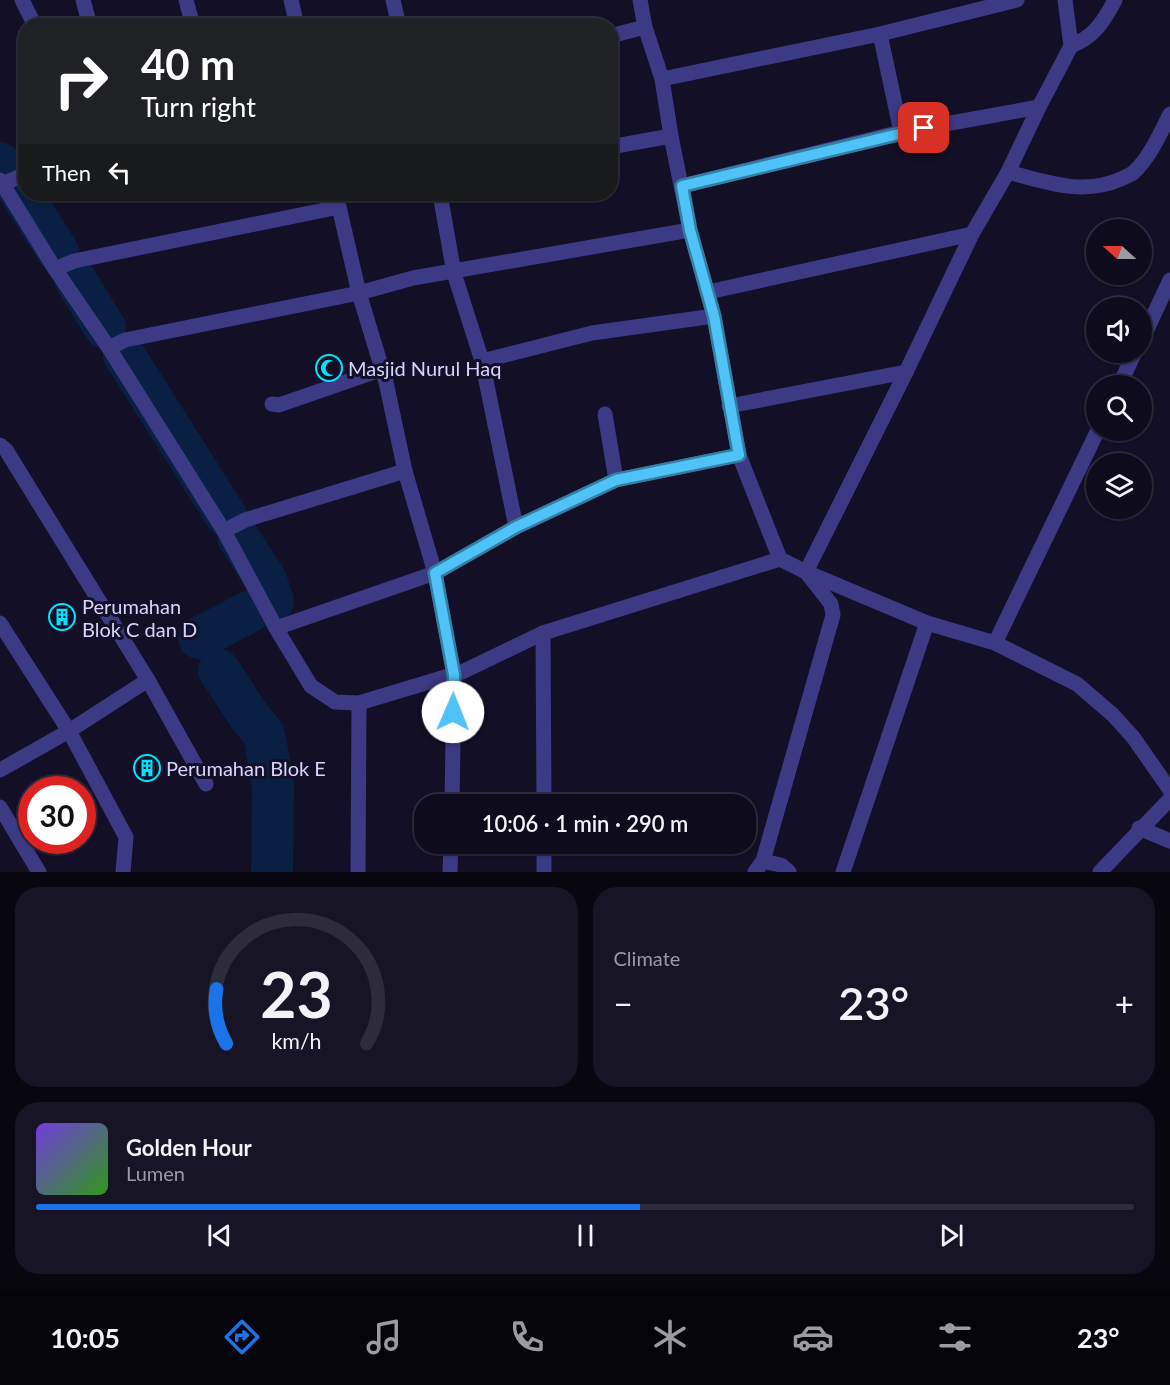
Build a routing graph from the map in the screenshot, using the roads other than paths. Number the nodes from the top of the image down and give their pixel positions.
1 (22, 0) edge
2 (83, 0) edge
3 (186, 0) edge
4 (291, 0) edge
5 (393, 0) edge
6 (640, 0) edge
7 (1017, 0) edge
8 (1065, 0) edge
9 (1115, 0) edge
10 (32, 18) edge
11 (88, 18) edge
12 (191, 18) edge
13 (295, 18) edge
14 (397, 18) edge
15 (645, 27) junction
16 (618, 34) edge
17 (880, 34) junction
18 (1071, 46) junction
19 (662, 79) junction
20 (1039, 107) junction
21 (1170, 114) edge
22 (901, 132) junction
23 (671, 136) junction
24 (618, 146) edge
25 (1008, 172) junction
26 (18, 177) edge
27 (1, 182) edge
28 (682, 186) junction
29 (333, 201) edge
30 (337, 201) edge
31 (441, 201) edge
32 (690, 230) junction
33 (972, 234) junction
34 (55, 269) junction
35 (454, 273) junction
36 (1170, 280) edge
37 (708, 292) junction
38 (359, 293) junction
39 (714, 316) junction
40 (1152, 318) edge
41 (109, 348) junction
42 (482, 361) junction
43 (383, 369) junction
44 (906, 372) junction
45 (272, 404) dead end
46 (729, 406) junction
47 (605, 414) dead end
48 (1093, 441) edge
49 (0, 445) edge
50 (739, 455) junction
51 (405, 471) junction
52 (616, 480) junction
53 (516, 527) junction
54 (224, 531) junction
55 (780, 559) junction
56 (806, 572) junction
57 (435, 573) junction
58 (0, 623) edge
59 (927, 623) junction
60 (276, 628) junction
61 (543, 633) junction
62 (995, 643) junction
63 (454, 675) junction
64 (148, 680) junction
65 (359, 703) junction
66 (69, 731) junction
67 (0, 770) edge
68 (206, 784) dead end
69 (1170, 790) edge
70 (452, 794) edge
71 (544, 794) edge
72 (1170, 799) edge
73 (0, 807) edge
74 (1140, 828) junction
75 (1170, 841) edge
76 (451, 854) edge
77 (544, 854) edge
78 (759, 867) edge
79 (39, 872) edge
80 (123, 872) edge
81 (358, 872) edge
82 (450, 872) edge
83 (544, 872) edge
84 (789, 872) edge
85 (843, 872) edge
86 (1100, 872) edge

1 - 10 street
2 - 11 street
3 - 12 street
4 - 13 street
5 - 14 street
6 - 15 street
7 - 17 street
8 - 18 street
9 - 18 street
15 - 16 street
15 - 19 street
17 - 19 street
17 - 22 street
18 - 20 street
19 - 23 street
20 - 22 street
20 - 25 street
21 - 25 street
22 - 28 street
23 - 24 street
23 - 28 street
25 - 33 street
26 - 27 street
27 - 34 street
28 - 32 street
29 - 34 street
30 - 38 street
31 - 35 street
32 - 35 street
32 - 37 street
33 - 37 street
33 - 44 street
34 - 41 street
35 - 38 street
35 - 42 street
36 - 40 street
37 - 39 street
38 - 41 street
38 - 43 street
39 - 42 street
39 - 46 street
41 - 54 street
42 - 53 street
43 - 45 street
43 - 51 street
44 - 46 street
44 - 56 street
46 - 50 street
47 - 52 street
48 - 62 street
49 - 64 street
50 - 52 street
50 - 55 street
51 - 54 street
51 - 57 street
52 - 53 street
53 - 57 street
54 - 60 street
55 - 56 street
55 - 61 street
56 - 59 street
56 - 78 street
57 - 60 street
57 - 63 street
58 - 66 street
59 - 62 street
59 - 85 street
60 - 65 street
61 - 63 street
61 - 71 street
62 - 69 street
63 - 65 street
63 - 70 street
64 - 66 street
64 - 68 street
65 - 81 street
66 - 67 street
66 - 80 street
72 - 74 street
73 - 79 street
74 - 75 street
74 - 86 street
76 - 82 street
77 - 83 street
78 - 84 street

